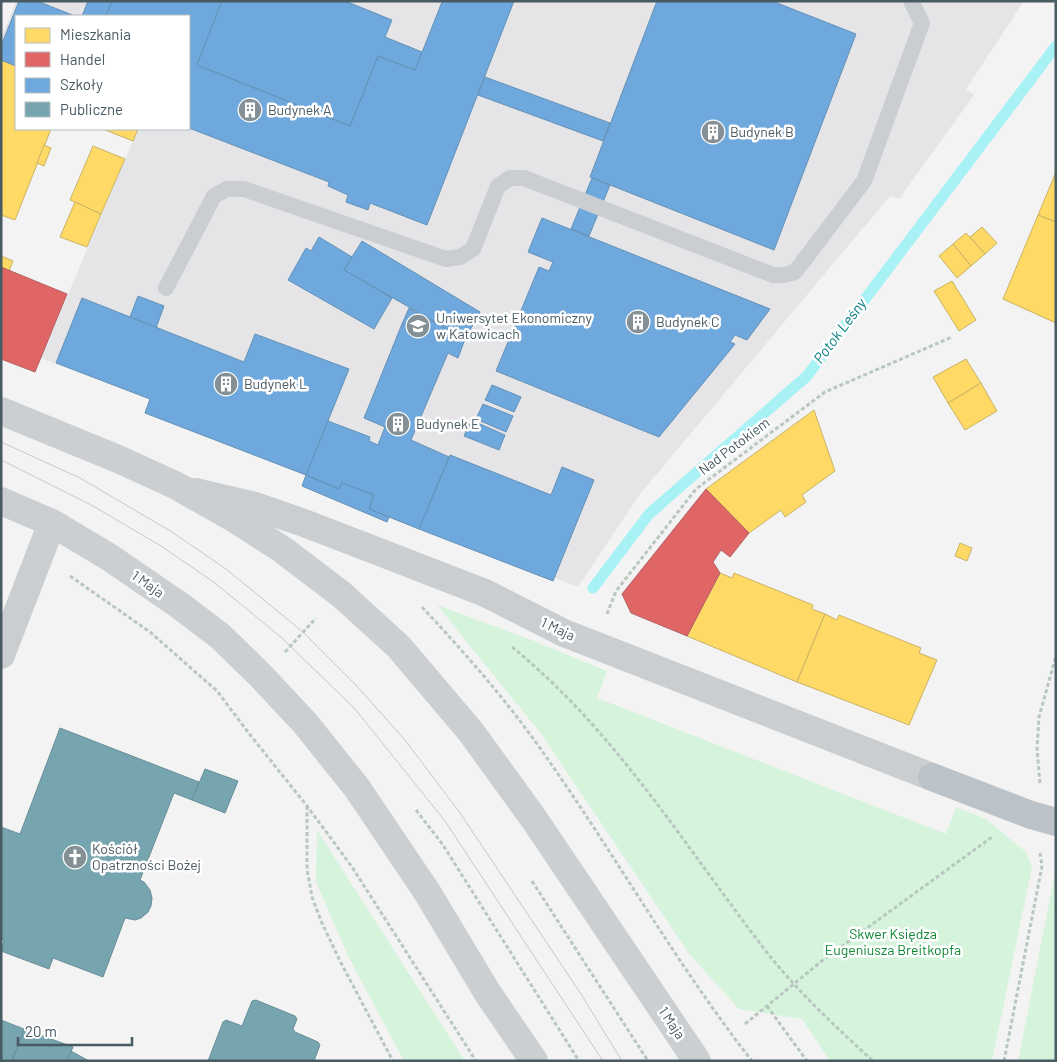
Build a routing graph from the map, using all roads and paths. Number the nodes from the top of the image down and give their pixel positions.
1 (911, 1) edge
2 (166, 288) dead end
3 (952, 336) dead end
4 (1, 411) edge
5 (182, 489) junction
6 (1, 501) edge
7 (52, 524) junction
8 (40, 557) junction
9 (418, 603) dead end
10 (323, 624) dead end
11 (594, 645) junction
12 (512, 647) dead end
13 (282, 654) dead end
14 (1, 655) edge
15 (1056, 656) edge
16 (932, 777) joint
17 (1039, 790) dead end
18 (307, 806) junction
19 (1056, 822) edge
20 (998, 832) dead end
21 (1036, 847) dead end
22 (531, 880) dead end
23 (794, 984) junction
24 (767, 1006) junction
25 (745, 1024) dead end
26 (574, 1053) dead end
27 (393, 1061) edge
28 (476, 1061) edge
29 (534, 1061) edge
30 (579, 1061) edge
31 (648, 1061) edge
32 (697, 1061) edge
33 (752, 1061) edge
34 (807, 1061) edge
35 (873, 1061) edge
36 (1004, 1061) edge

1 - 2 lane
3 - 11 path, Nad Potokiem
4 - 5 street, 1 Maja
5 - 11 street, 1 Maja
5 - 32 street, 1 Maja
6 - 7 street, 1 Maja
7 - 8 street
7 - 29 street, 1 Maja
8 - 14 street
8 - 18 path
9 - 33 path
10 - 13 path
11 - 16 street, 1 Maja
12 - 23 path
15 - 17 path
16 - 19 highway
18 - 27 path
18 - 28 path
20 - 23 path
21 - 36 path
22 - 31 path
23 - 24 path
23 - 35 path
24 - 25 path
24 - 34 path
26 - 30 path

